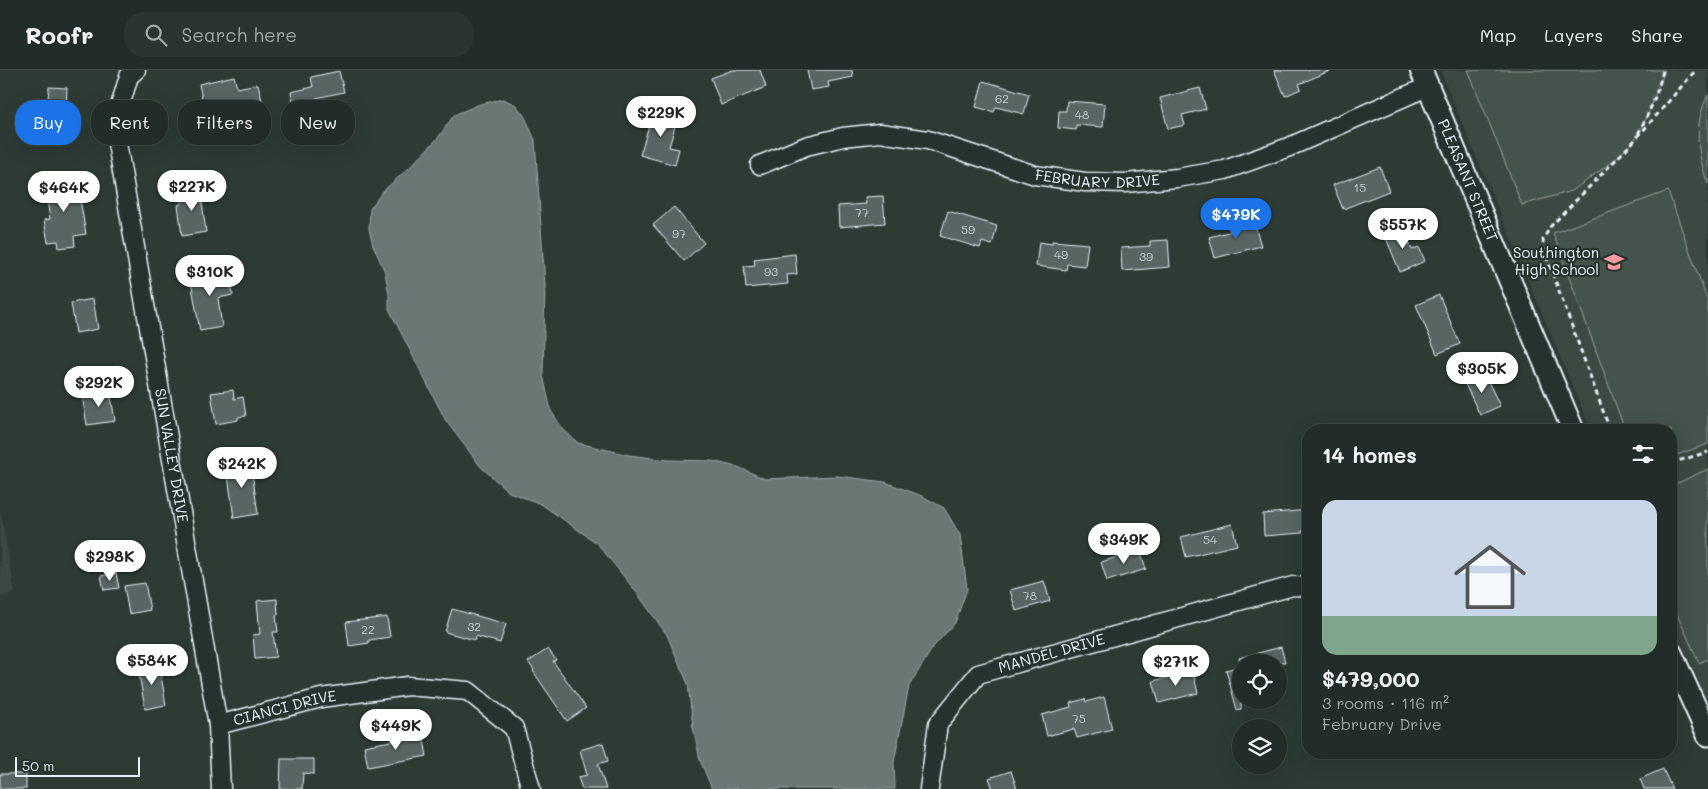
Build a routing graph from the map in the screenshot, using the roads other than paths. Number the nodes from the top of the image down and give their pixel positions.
1 (136, 70) edge
2 (1424, 78) edge
3 (760, 165) dead end
4 (1571, 424) edge
5 (1302, 587) edge
6 (1677, 666) edge
7 (218, 725) junction
8 (1708, 735) edge
9 (220, 789) edge
10 (531, 789) edge
11 (929, 789) edge

1 - 7 street, SUN VALLEY DRIVE
2 - 3 street, FEBRUARY DRIVE
2 - 4 street, PLEASANT STREET
5 - 11 street, MANDEL DRIVE
6 - 8 street
7 - 9 street, SUN VALLEY DRIVE
7 - 10 street, CIANCI DRIVE

